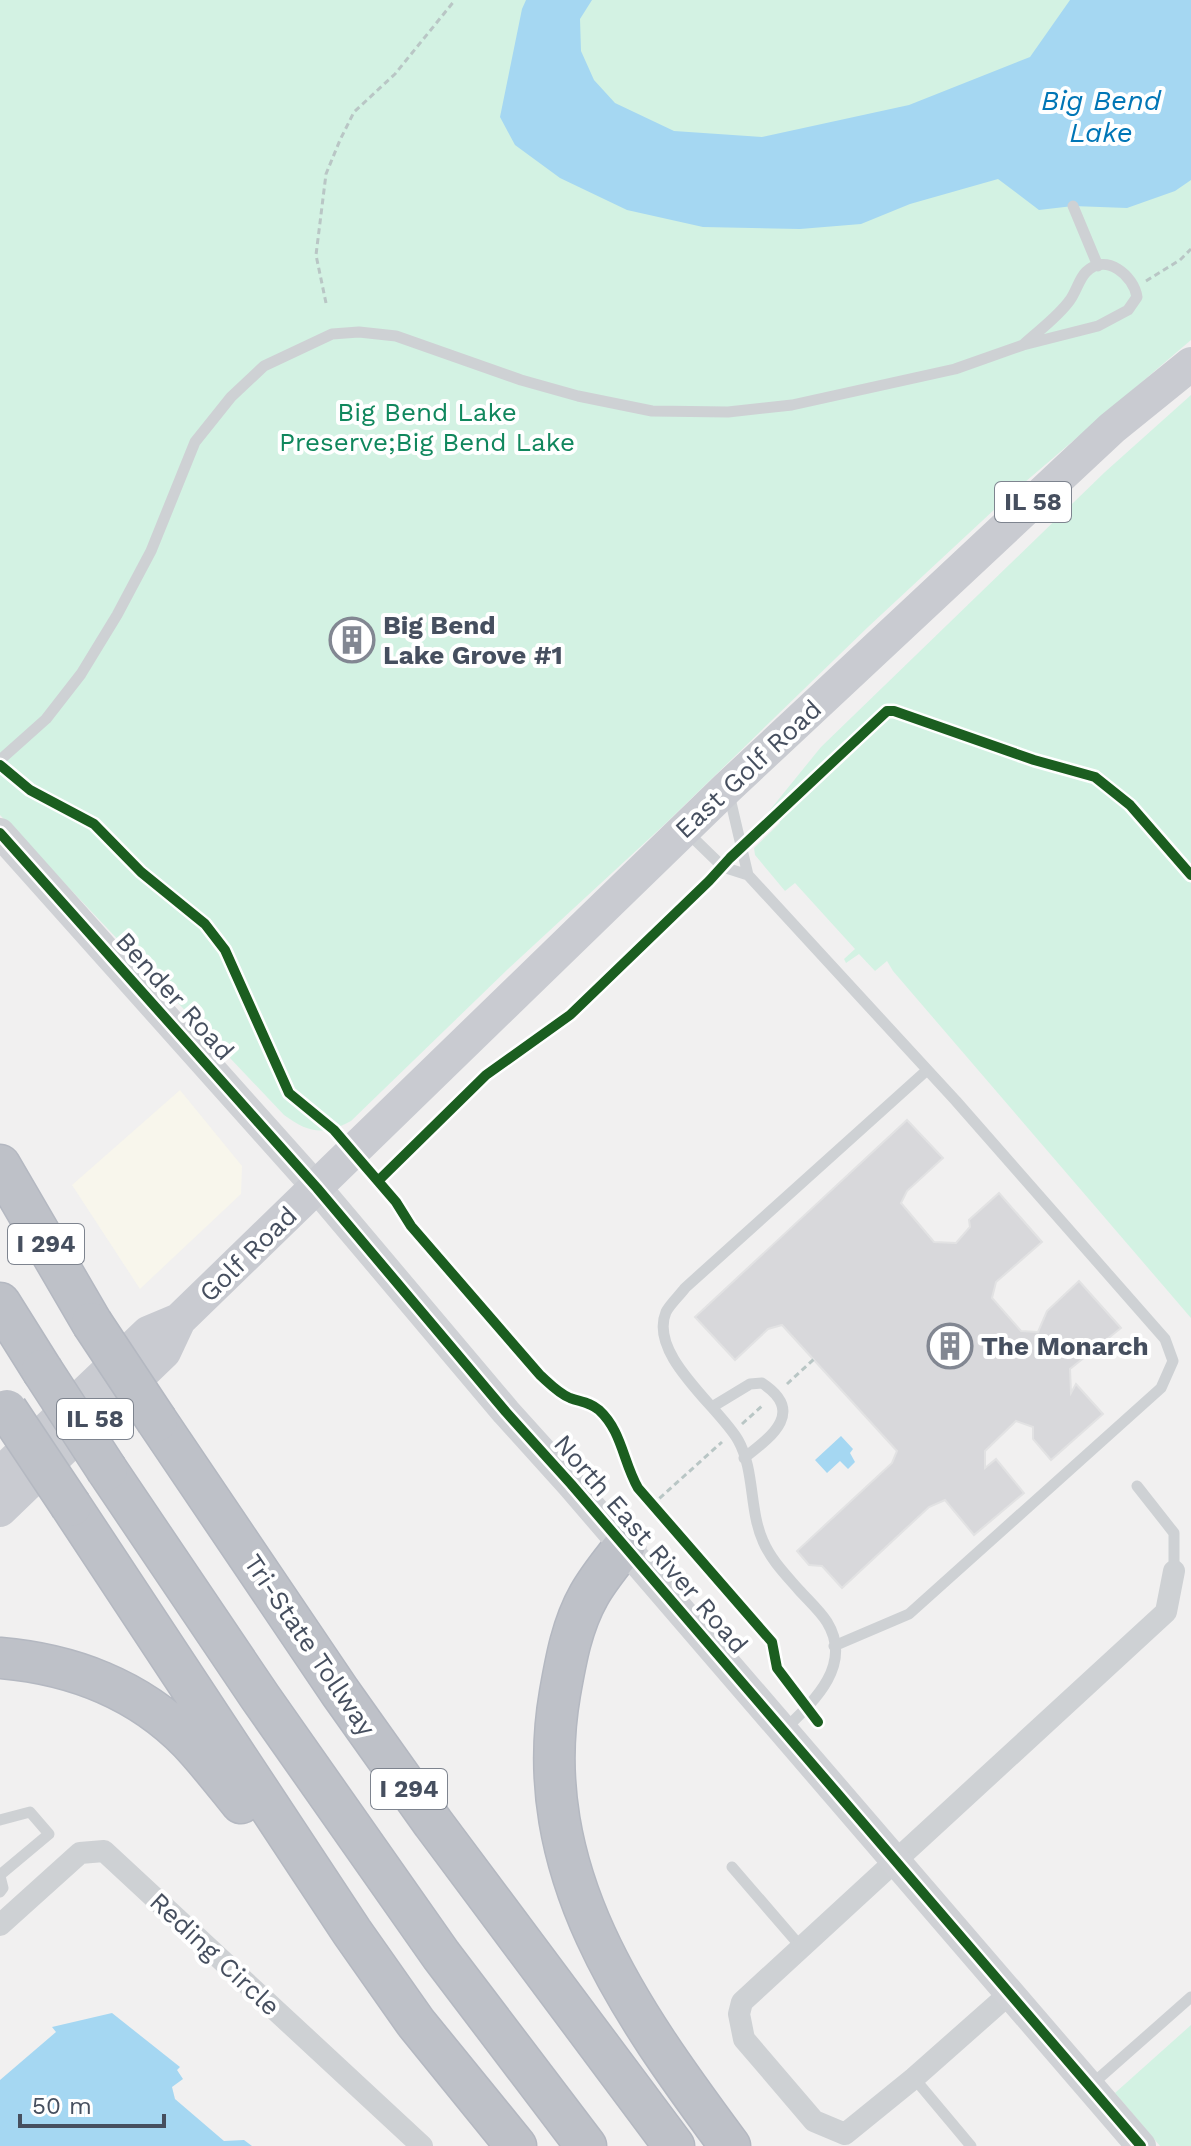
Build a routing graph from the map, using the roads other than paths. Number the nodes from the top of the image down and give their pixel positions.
1 (1073, 206) dead end
2 (1098, 266) junction
3 (1023, 345) junction
4 (1191, 364) edge
5 (0, 760) edge
6 (727, 788) junction
7 (684, 829) junction
8 (0, 833) edge
9 (748, 875) junction
10 (926, 1071) junction
11 (0, 1165) edge
12 (317, 1188) junction
13 (0, 1303) edge
14 (179, 1320) junction
15 (3, 1405) edge
16 (712, 1407) junction
17 (744, 1458) junction
18 (0, 1474) edge
19 (1137, 1486) dead end
20 (0, 1510) edge
21 (625, 1545) junction
22 (1174, 1571) joint
23 (834, 1646) junction
24 (0, 1658) edge
25 (783, 1731) junction
26 (0, 1820) edge
27 (894, 1861) junction
28 (732, 1867) dead end
29 (0, 1875) edge
30 (0, 1892) edge
31 (0, 1925) edge
32 (352, 1932) junction
33 (801, 1947) junction
34 (1009, 1994) junction
35 (1191, 1997) edge
36 (914, 2078) junction
37 (1090, 2086) junction
38 (422, 2146) edge
39 (516, 2146) edge
40 (586, 2146) edge
41 (674, 2146) edge
42 (730, 2146) edge
43 (971, 2146) edge
44 (1141, 2146) edge

1 - 2 lane
2 - 3 lane
2 - 3 lane
3 - 5 lane
4 - 6 main road, East Golf Road / IL 58
6 - 7 main road, East Golf Road / IL 58
6 - 9 lane
7 - 9 lane
7 - 12 main road, East Golf Road / IL 58
8 - 12 street, Bender Road
9 - 10 lane
10 - 16 lane
10 - 23 lane
11 - 41 highway, Tri-State Tollway / I 294, bridge
12 - 14 main road, Golf Road / IL 58
12 - 21 street, North East River Road
13 - 40 highway, I 294, bridge
14 - 18 main road, Golf Road / IL 58
14 - 20 main road, Golf Road / IL 58
15 - 32 highway, bridge
16 - 17 lane
16 - 17 lane
17 - 23 lane
19 - 22 lane
21 - 25 street, North East River Road
21 - 42 highway
22 - 27 street
23 - 25 lane
24 - 32 highway
25 - 27 street, North East River Road
26 - 29 lane
27 - 33 street
27 - 34 street, North East River Road
28 - 33 lane
29 - 30 lane
31 - 38 street, Reding Circle
32 - 39 highway
33 - 36 street
34 - 36 street
34 - 37 street, North East River Road
35 - 37 lane
36 - 43 lane
37 - 44 street, North East River Road

